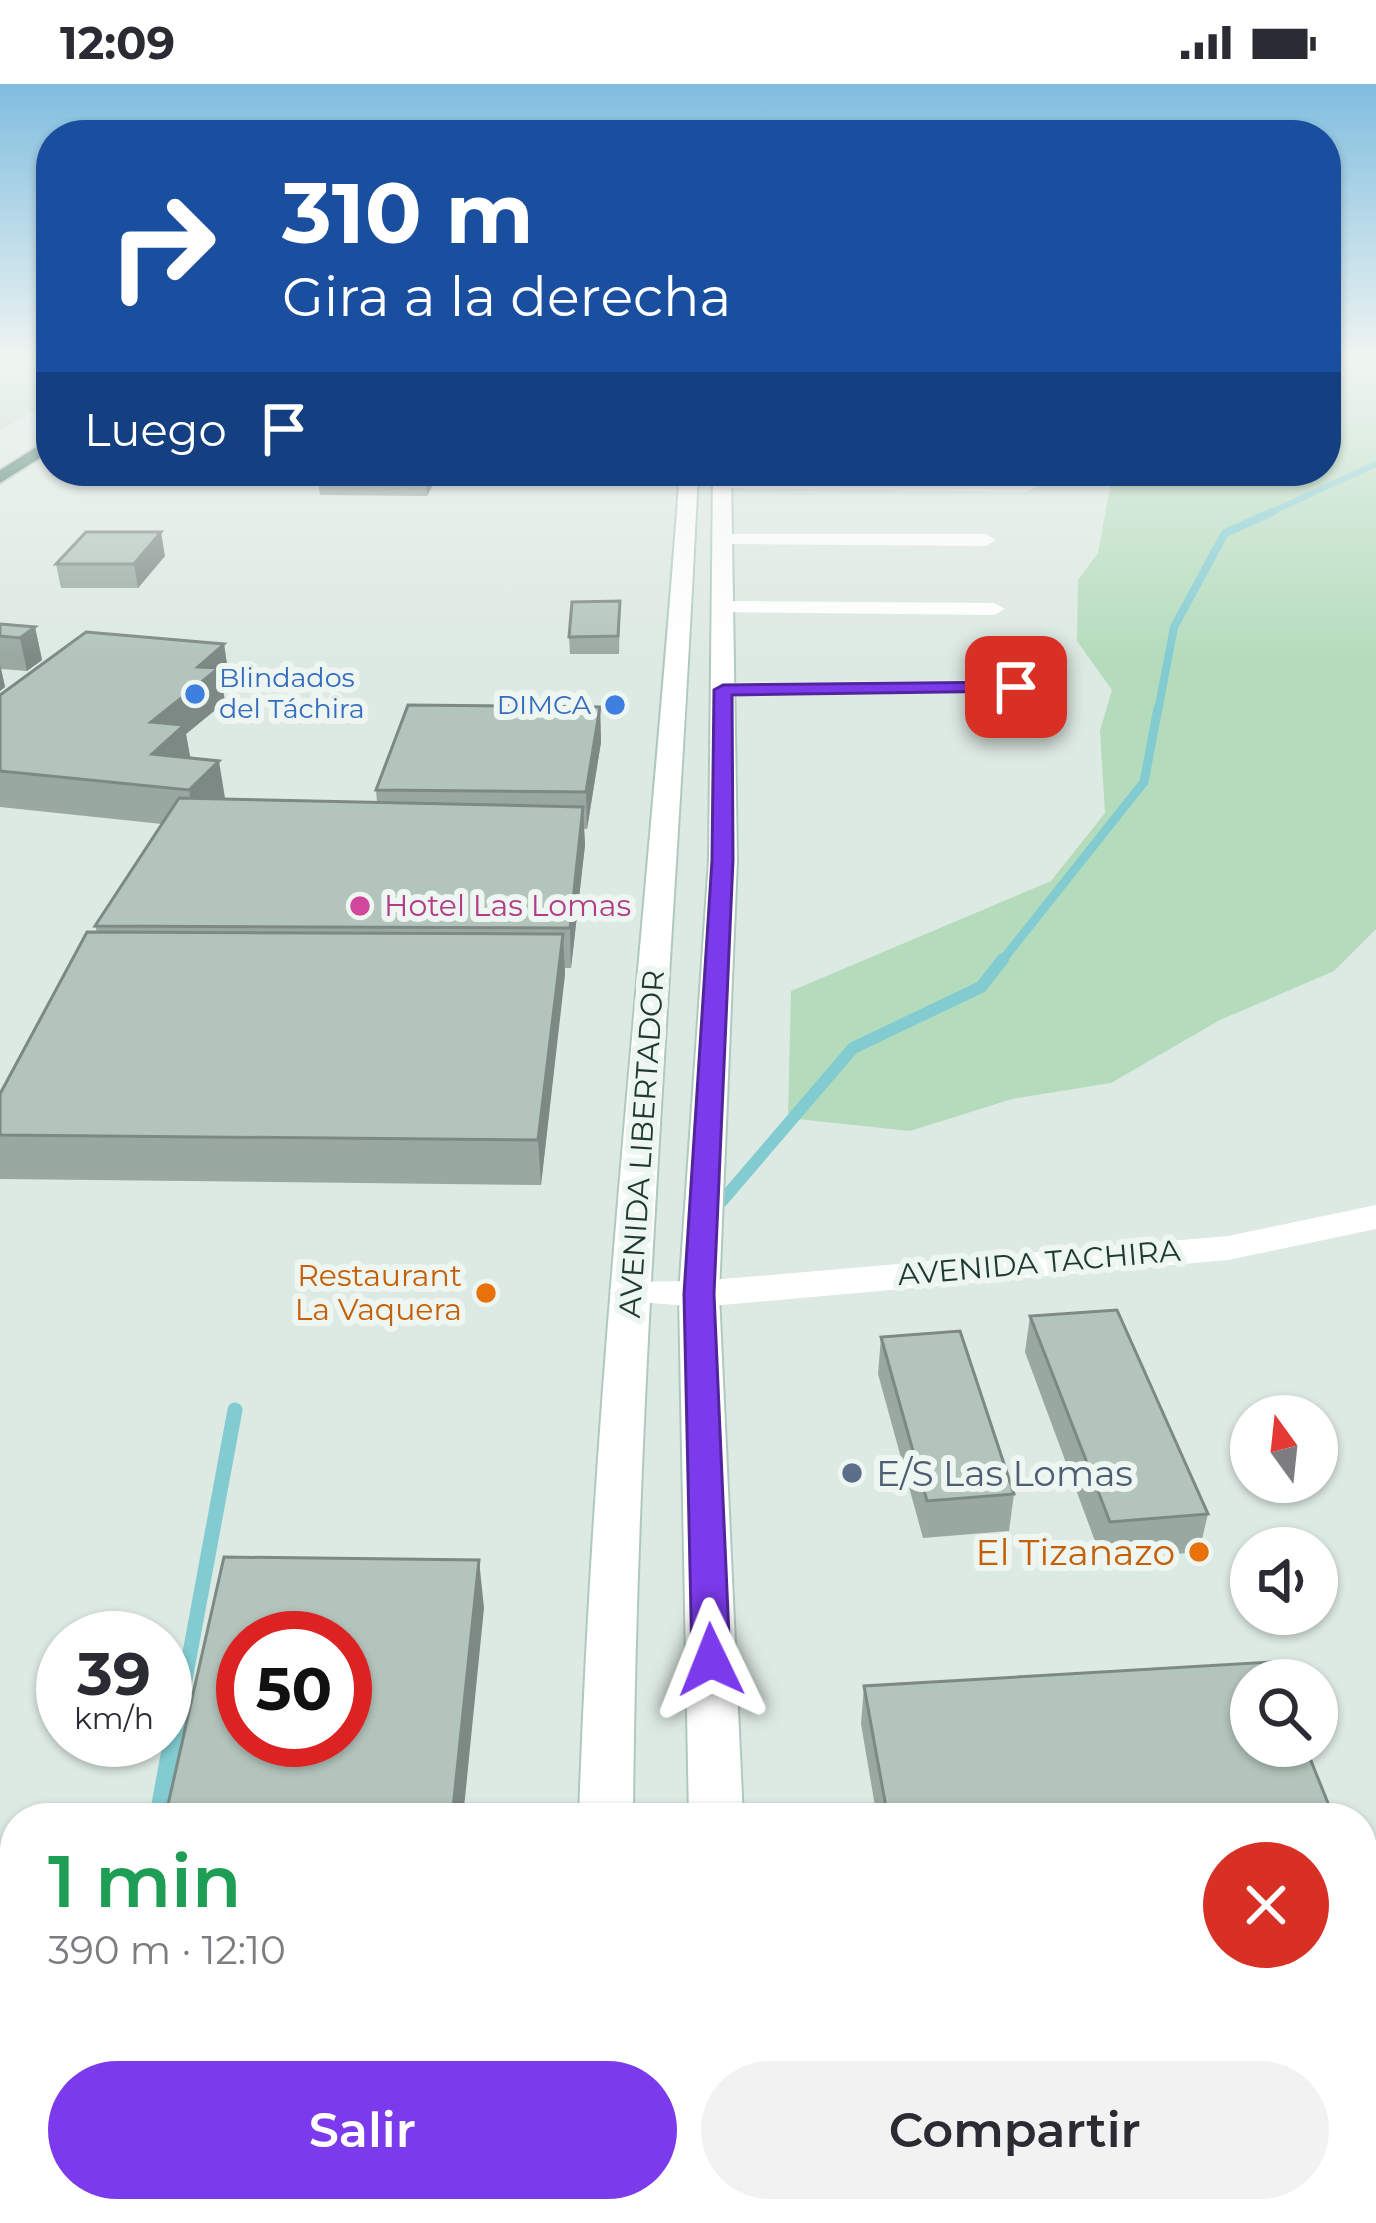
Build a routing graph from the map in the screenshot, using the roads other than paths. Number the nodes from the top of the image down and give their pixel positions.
1 (26, 460) edge
2 (36, 469) edge
3 (0, 478) edge
4 (688, 486) edge
5 (721, 486) edge
6 (993, 486) edge
7 (1027, 487) dead end
8 (0, 489) edge
9 (723, 538) junction
10 (986, 540) dead end
11 (724, 606) junction
12 (994, 609) dead end
13 (1016, 687) dead end
14 (723, 690) junction
15 (1370, 1226) edge
16 (630, 1292) junction
17 (699, 1294) junction
18 (607, 1803) edge
19 (716, 1803) edge

1 - 3 highway
2 - 8 highway
4 - 16 main road, AVENIDA LIBERTADOR
5 - 9 main road, AVENIDA LIBERTADOR
6 - 7 main road
9 - 10 main road
9 - 11 main road, AVENIDA LIBERTADOR
11 - 12 main road
11 - 14 main road, AVENIDA LIBERTADOR
13 - 14 main road
14 - 17 main road, AVENIDA LIBERTADOR
15 - 17 main road, AVENIDA TACHIRA
16 - 17 main road, AVENIDA TACHIRA
16 - 18 main road, AVENIDA LIBERTADOR
17 - 19 main road, AVENIDA LIBERTADOR

